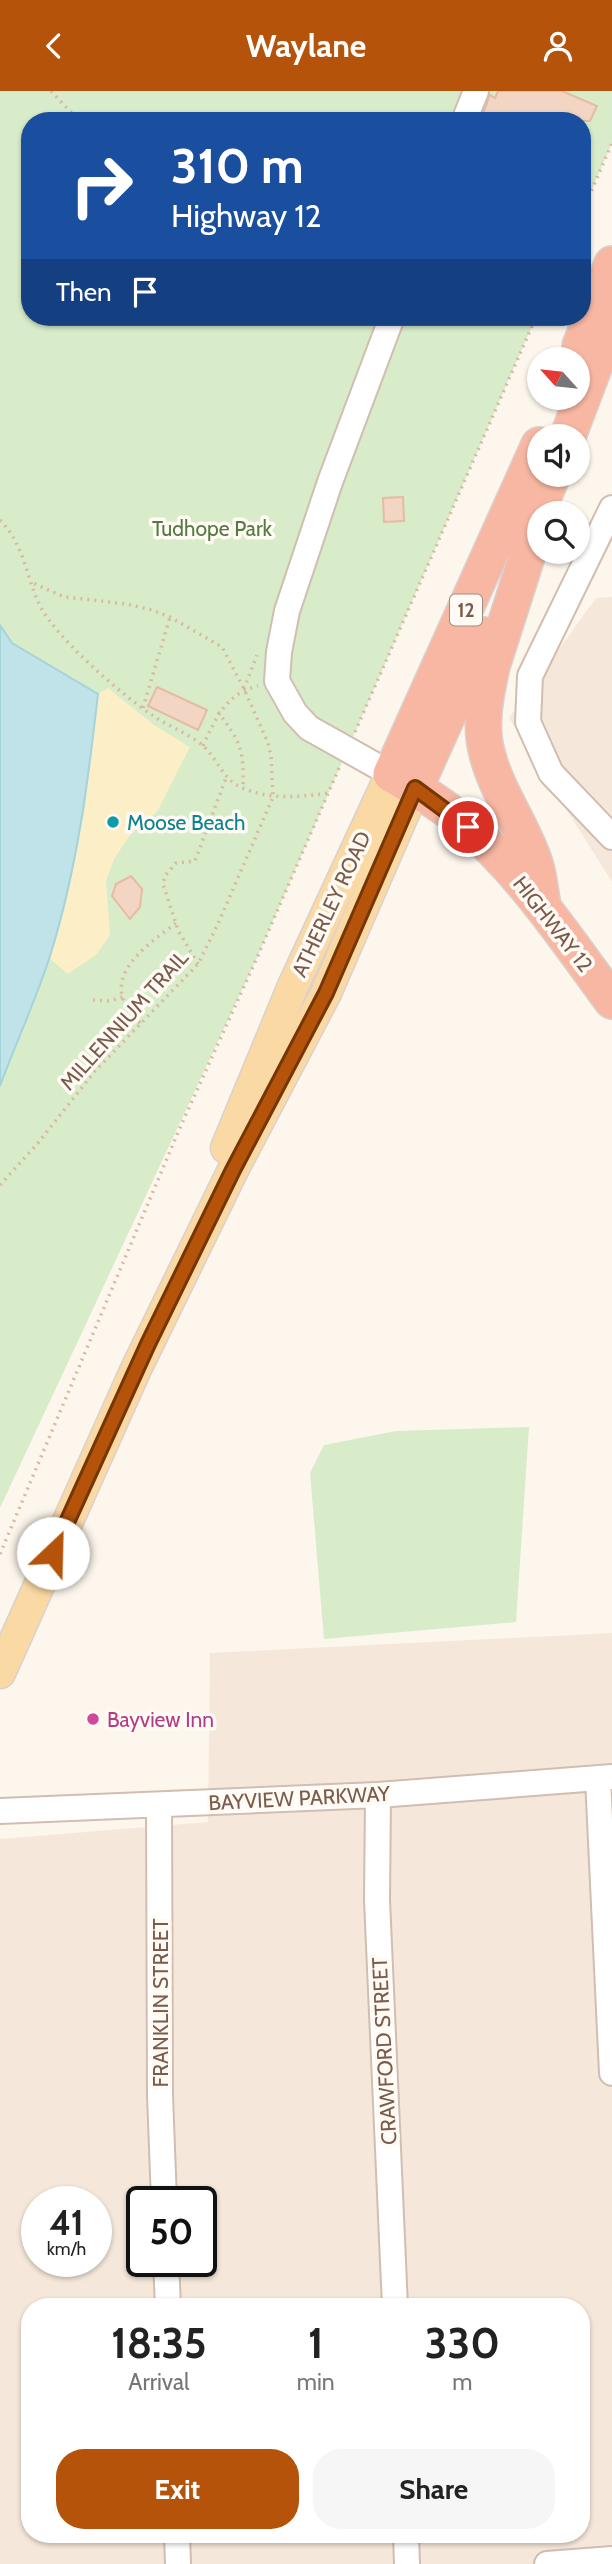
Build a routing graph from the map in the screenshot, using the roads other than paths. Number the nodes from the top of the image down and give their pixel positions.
1 (476, 91) edge
2 (468, 112) edge
3 (612, 264) edge
4 (591, 316) edge
5 (612, 320) edge
6 (389, 326) edge
7 (587, 326) edge
8 (579, 347) edge
9 (573, 424) edge
10 (527, 475) edge
11 (548, 487) edge
12 (612, 508) edge
13 (527, 557) edge
14 (403, 781) junction
15 (612, 837) edge
16 (543, 906) junction
17 (612, 1001) edge
18 (0, 1673) edge
19 (605, 1777) edge
20 (378, 1795) junction
21 (159, 1805) junction
22 (0, 1811) edge
23 (612, 2073) edge
24 (163, 2186) edge
25 (167, 2277) edge
26 (168, 2298) edge
27 (395, 2298) edge
28 (177, 2543) edge
29 (406, 2543) edge
30 (612, 2559) edge
31 (178, 2564) edge
32 (407, 2564) edge
33 (547, 2564) edge

1 - 2 street
3 - 4 highway
5 - 9 highway
6 - 14 street
7 - 8 highway
10 - 14 highway, ATHERLEY ROAD / 12
11 - 14 highway, ATHERLEY ROAD / 12
12 - 15 street
13 - 16 highway
14 - 16 highway, HIGHWAY 12
14 - 18 main road, ATHERLEY ROAD
16 - 17 highway, HIGHWAY 12
19 - 20 street, BAYVIEW PARKWAY
19 - 23 street
20 - 21 street, BAYVIEW PARKWAY
20 - 27 street, CRAWFORD STREET
21 - 22 street, BAYVIEW PARKWAY
21 - 24 street, FRANKLIN STREET
25 - 26 street
28 - 31 street
29 - 32 street
30 - 33 street

